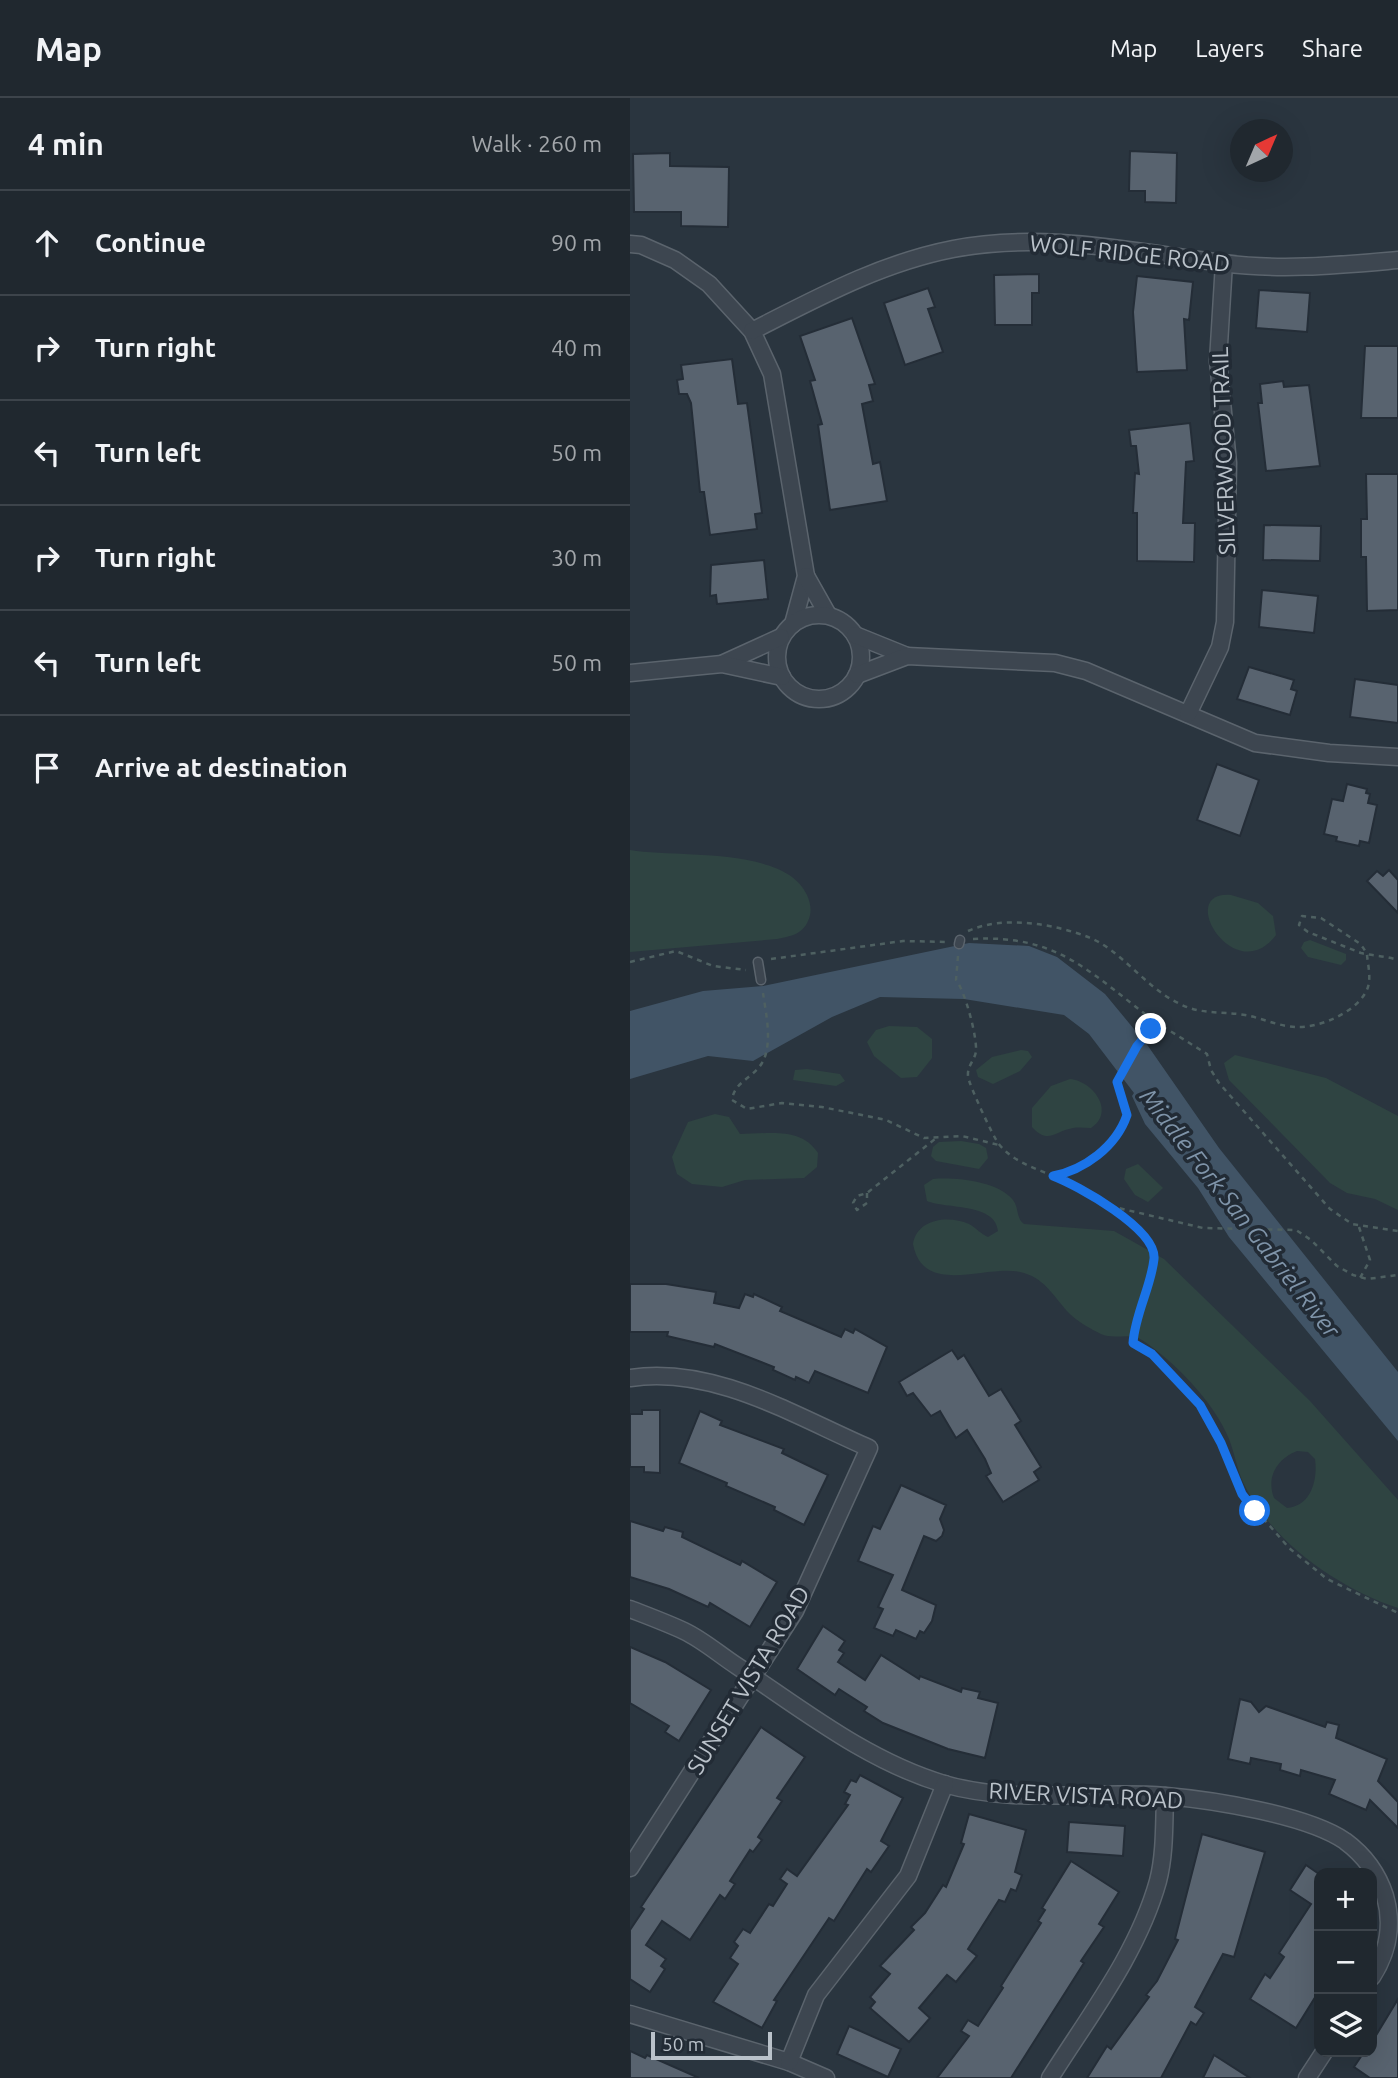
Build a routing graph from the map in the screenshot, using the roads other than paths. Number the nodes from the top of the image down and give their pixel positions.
1 (630, 244) edge
2 (1398, 260) edge
3 (1224, 263) junction
4 (752, 331) junction
5 (806, 576) junction
6 (828, 615) junction
7 (793, 624) junction
8 (855, 635) junction
9 (781, 637) junction
10 (907, 656) junction
11 (722, 664) junction
12 (630, 673) edge
13 (857, 676) junction
14 (782, 677) junction
15 (1188, 714) junction
16 (1398, 757) edge
17 (758, 961) road end
18 (761, 980) road end
19 (630, 1378) edge
20 (630, 1609) edge
21 (753, 1676) junction
22 (945, 1784) junction
23 (1165, 1796) junction
24 (630, 1868) edge
25 (1377, 1964) edge
26 (630, 2014) edge
27 (1321, 2057) edge
28 (789, 2062) junction
29 (825, 2078) edge
30 (1050, 2078) edge
31 (1307, 2078) edge

1 - 4 street
2 - 3 street, WOLF RIDGE ROAD
3 - 4 street, WOLF RIDGE ROAD
3 - 15 street, SILVERWOOD TRAIL
4 - 5 street
5 - 6 street
5 - 7 street
6 - 7 street
6 - 8 street
7 - 9 street
8 - 10 street
8 - 13 street
9 - 11 street
9 - 14 street
10 - 13 street
10 - 15 street
11 - 12 street
11 - 14 street
13 - 14 street
15 - 16 street
17 - 18 lane
19 - 21 street, SUNSET VISTA ROAD
20 - 21 street, RIVER VISTA ROAD
21 - 22 street, RIVER VISTA ROAD
21 - 24 street, SUNSET VISTA ROAD
22 - 23 street, RIVER VISTA ROAD
22 - 28 street
23 - 25 street, RIVER VISTA ROAD
23 - 30 street
26 - 28 street
27 - 31 street
28 - 29 street

